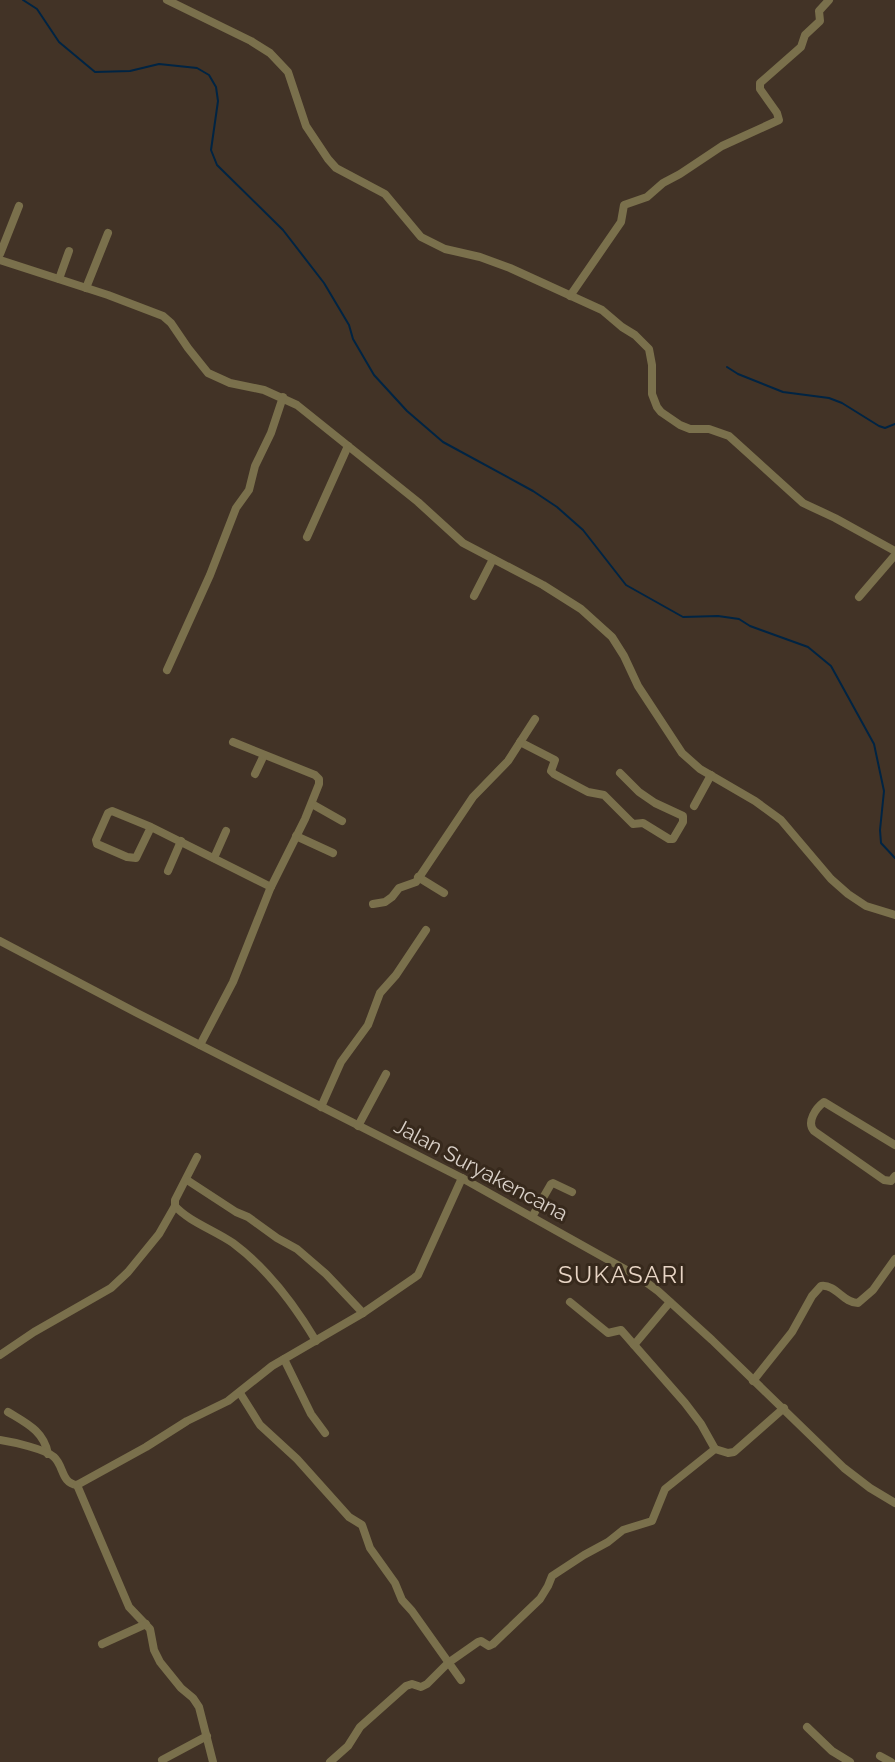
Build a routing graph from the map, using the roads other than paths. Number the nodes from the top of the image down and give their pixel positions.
1 (167, 0) edge
2 (828, 0) edge
3 (19, 206) dead end
4 (108, 233) dead end
5 (69, 251) dead end
6 (0, 254) edge
7 (0, 260) edge
8 (59, 279) junction
9 (86, 288) junction
10 (570, 296) junction
11 (283, 397) junction
12 (348, 446) junction
13 (308, 537) dead end
14 (895, 553) edge
15 (493, 559) junction
16 (474, 596) dead end
17 (859, 597) dead end
18 (167, 670) dead end
19 (534, 719) dead end
20 (233, 742) dead end
21 (520, 742) junction
22 (264, 755) junction
23 (620, 773) dead end
24 (255, 774) dead end
25 (711, 775) junction
26 (312, 804) junction
27 (694, 806) dead end
28 (342, 821) dead end
29 (151, 827) junction
30 (226, 831) dead end
31 (296, 836) junction
32 (181, 841) junction
33 (333, 853) dead end
34 (214, 858) junction
35 (168, 872) dead end
36 (418, 877) junction
37 (271, 887) junction
38 (444, 893) dead end
39 (373, 904) dead end
40 (895, 915) edge
41 (426, 930) dead end
42 (0, 941) edge
43 (200, 1045) junction
44 (386, 1074) dead end
45 (321, 1107) junction
46 (358, 1126) junction
47 (895, 1145) edge
48 (197, 1157) dead end
49 (895, 1176) edge
50 (462, 1178) junction
51 (187, 1180) junction
52 (572, 1192) dead end
53 (175, 1206) junction
54 (532, 1217) junction
55 (895, 1259) edge
56 (570, 1302) dead end
57 (670, 1302) junction
58 (363, 1313) junction
59 (316, 1341) junction
60 (634, 1345) junction
61 (0, 1355) edge
62 (284, 1359) junction
63 (753, 1381) junction
64 (240, 1393) junction
65 (784, 1408) junction
66 (8, 1412) dead end
67 (325, 1433) dead end
68 (0, 1440) edge
69 (715, 1449) junction
70 (48, 1454) junction
71 (76, 1485) junction
72 (895, 1503) edge
73 (146, 1624) junction
74 (102, 1644) dead end
75 (448, 1663) junction
76 (461, 1680) dead end
77 (807, 1727) dead end
78 (207, 1736) junction
79 (880, 1756) dead end
80 (162, 1760) dead end
81 (213, 1762) edge
82 (330, 1762) edge
83 (850, 1762) edge
84 (891, 1762) edge

1 - 10 street
2 - 10 street
3 - 6 street
4 - 9 street
5 - 8 street
7 - 8 street
8 - 9 street
9 - 11 street
10 - 14 street
11 - 12 street
11 - 18 street
12 - 13 street
12 - 15 street
14 - 17 street
15 - 16 street
15 - 25 street
19 - 21 street
20 - 22 street
21 - 23 street
21 - 36 street
22 - 24 street
22 - 26 street
25 - 27 street
25 - 40 street
26 - 28 street
26 - 31 street
29 - 29 street
29 - 32 street
30 - 34 street
31 - 33 street
31 - 37 street
32 - 34 street
32 - 35 street
34 - 37 street
36 - 38 street
36 - 39 street
37 - 43 street
41 - 45 street
42 - 43 street, Jalan Suryakencana
43 - 45 street, Jalan Suryakencana
44 - 46 street
45 - 46 street, Jalan Suryakencana
46 - 50 street, Jalan Suryakencana
47 - 49 street
48 - 51 street
50 - 54 street, Jalan Suryakencana
50 - 58 street
51 - 53 street
51 - 58 street
52 - 54 street
53 - 59 street
53 - 61 street
54 - 57 street, Jalan Suryakencana
55 - 63 street
56 - 60 street
57 - 60 street
57 - 63 street, Jalan Suryakencana
58 - 59 street
59 - 62 street
60 - 69 street
62 - 64 street
62 - 67 street
63 - 65 street, Jalan Suryakencana
64 - 71 street
64 - 75 street
65 - 69 street
65 - 72 street, Jalan Suryakencana
66 - 70 street
68 - 70 street
69 - 75 street
70 - 71 street
71 - 73 street
73 - 74 street
73 - 78 street
75 - 76 street
75 - 82 street
77 - 83 street
78 - 80 street
78 - 81 street
79 - 84 street

